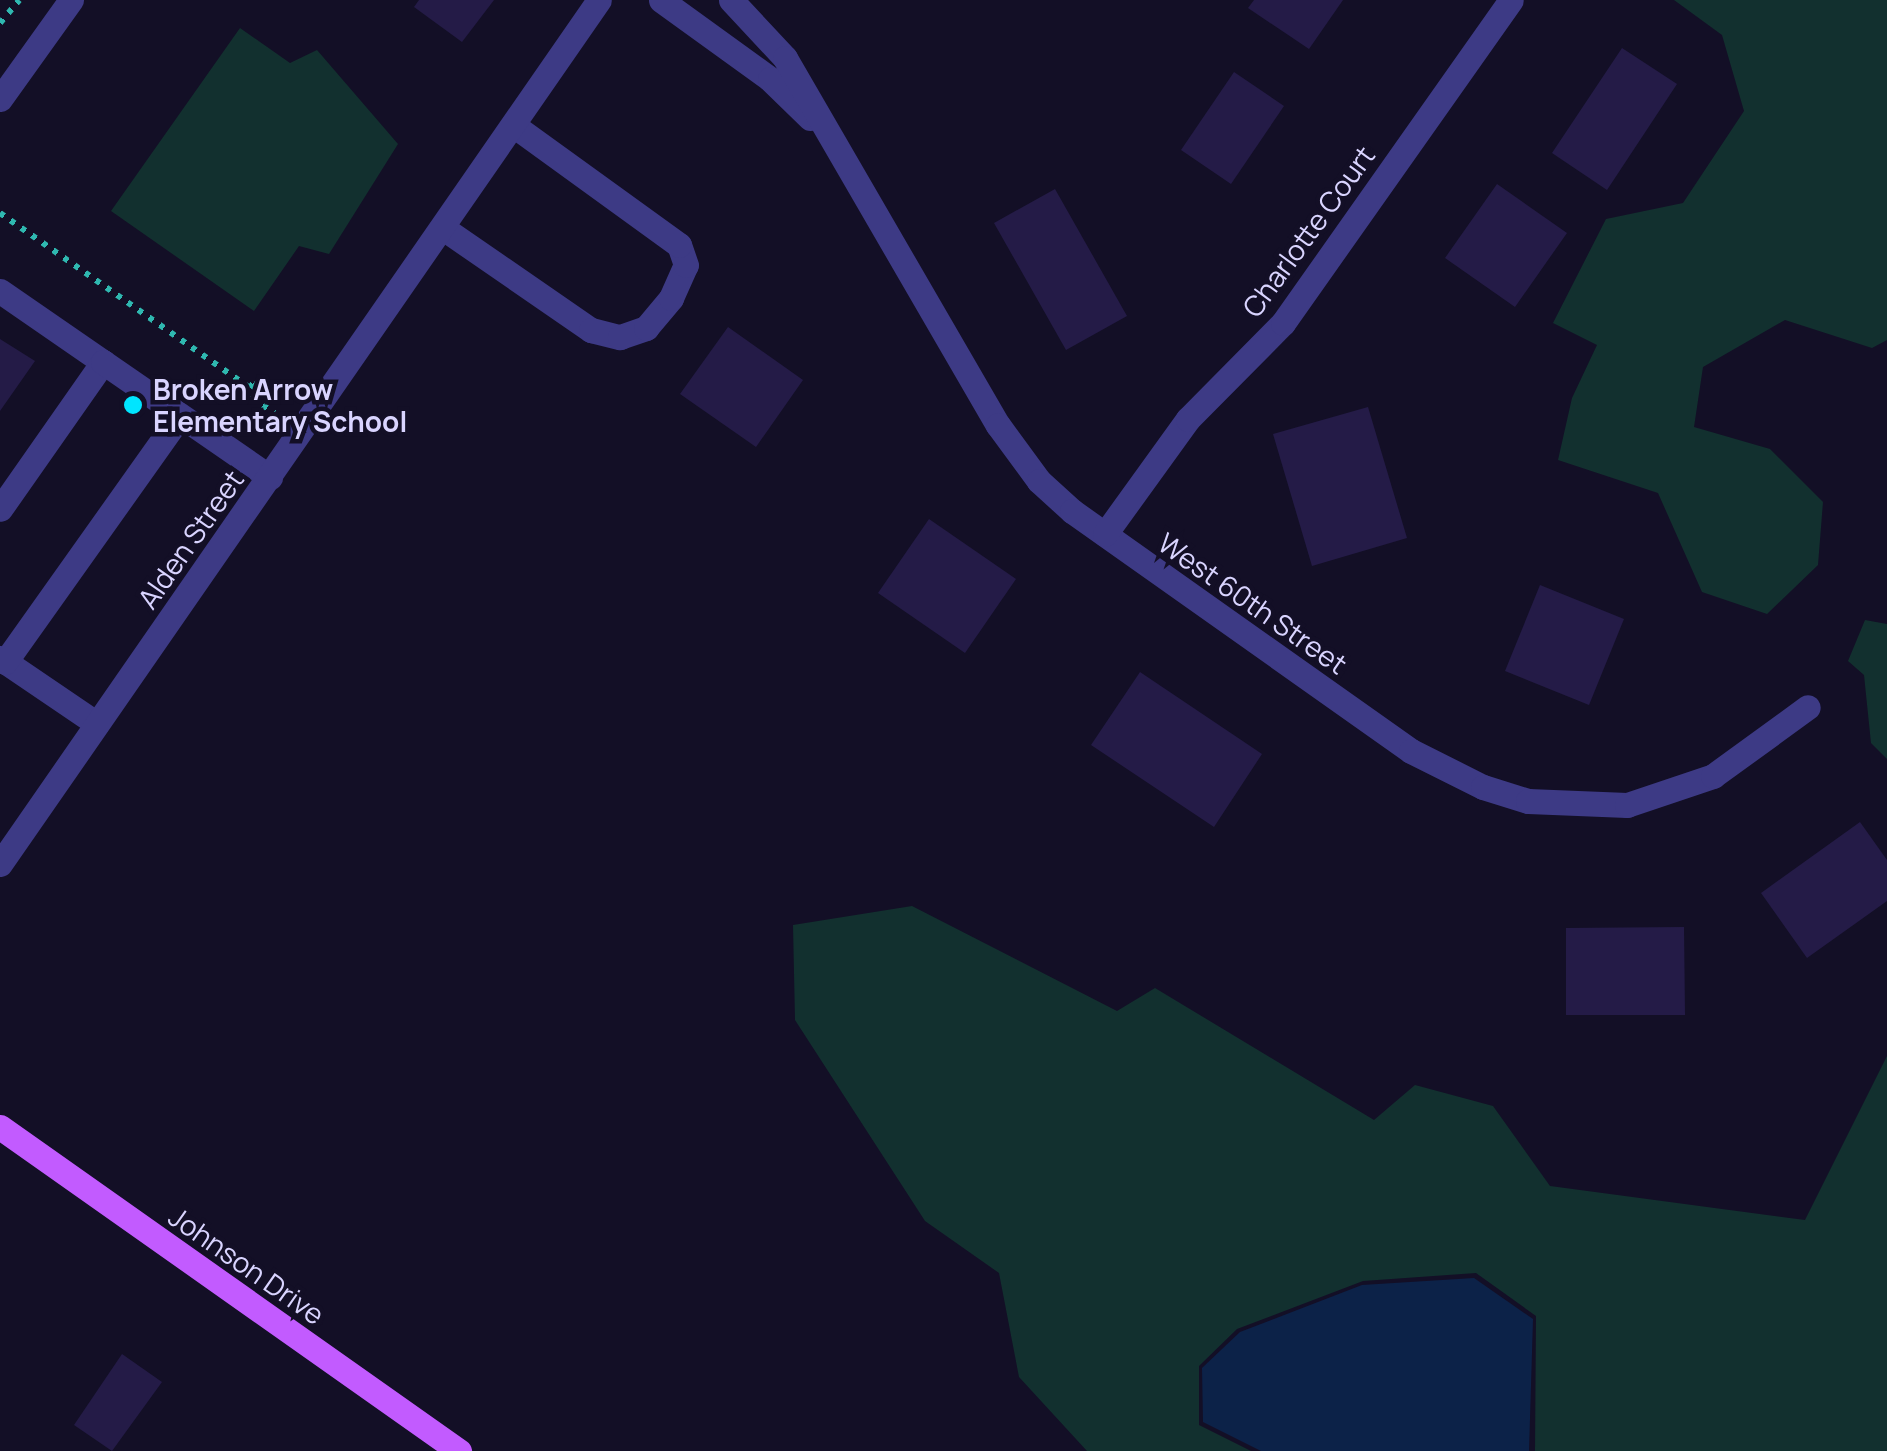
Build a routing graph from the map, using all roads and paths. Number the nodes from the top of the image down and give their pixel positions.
1 (19, 0) edge
2 (71, 0) edge
3 (599, 0) edge
4 (661, 0) edge
5 (731, 0) edge
6 (1510, 0) edge
7 (0, 23) edge
8 (0, 99) edge
9 (513, 125) junction
10 (828, 136) junction
11 (0, 212) edge
12 (443, 228) junction
13 (0, 292) edge
14 (103, 362) junction
15 (274, 413) dead end
16 (180, 416) junction
17 (270, 477) junction
18 (0, 508) edge
19 (1104, 534) junction
20 (2, 660) edge
21 (1808, 707) dead end
22 (97, 724) junction
23 (0, 864) edge
24 (0, 1127) edge
25 (459, 1451) edge

1 - 7 path
2 - 8 street
3 - 9 street, Alden Street
4 - 10 street, West 60th Street
5 - 10 street, West 60th Street
6 - 19 street, Charlotte Court
9 - 12 street, Alden Street
9 - 12 street
10 - 19 street, West 60th Street
11 - 15 path
12 - 17 street, Alden Street
13 - 14 street
14 - 16 street
14 - 18 street
16 - 17 street
16 - 20 street
17 - 22 street, Alden Street
19 - 21 street, West 60th Street
20 - 22 street
22 - 23 street, Alden Street
24 - 25 main road, Johnson Drive

